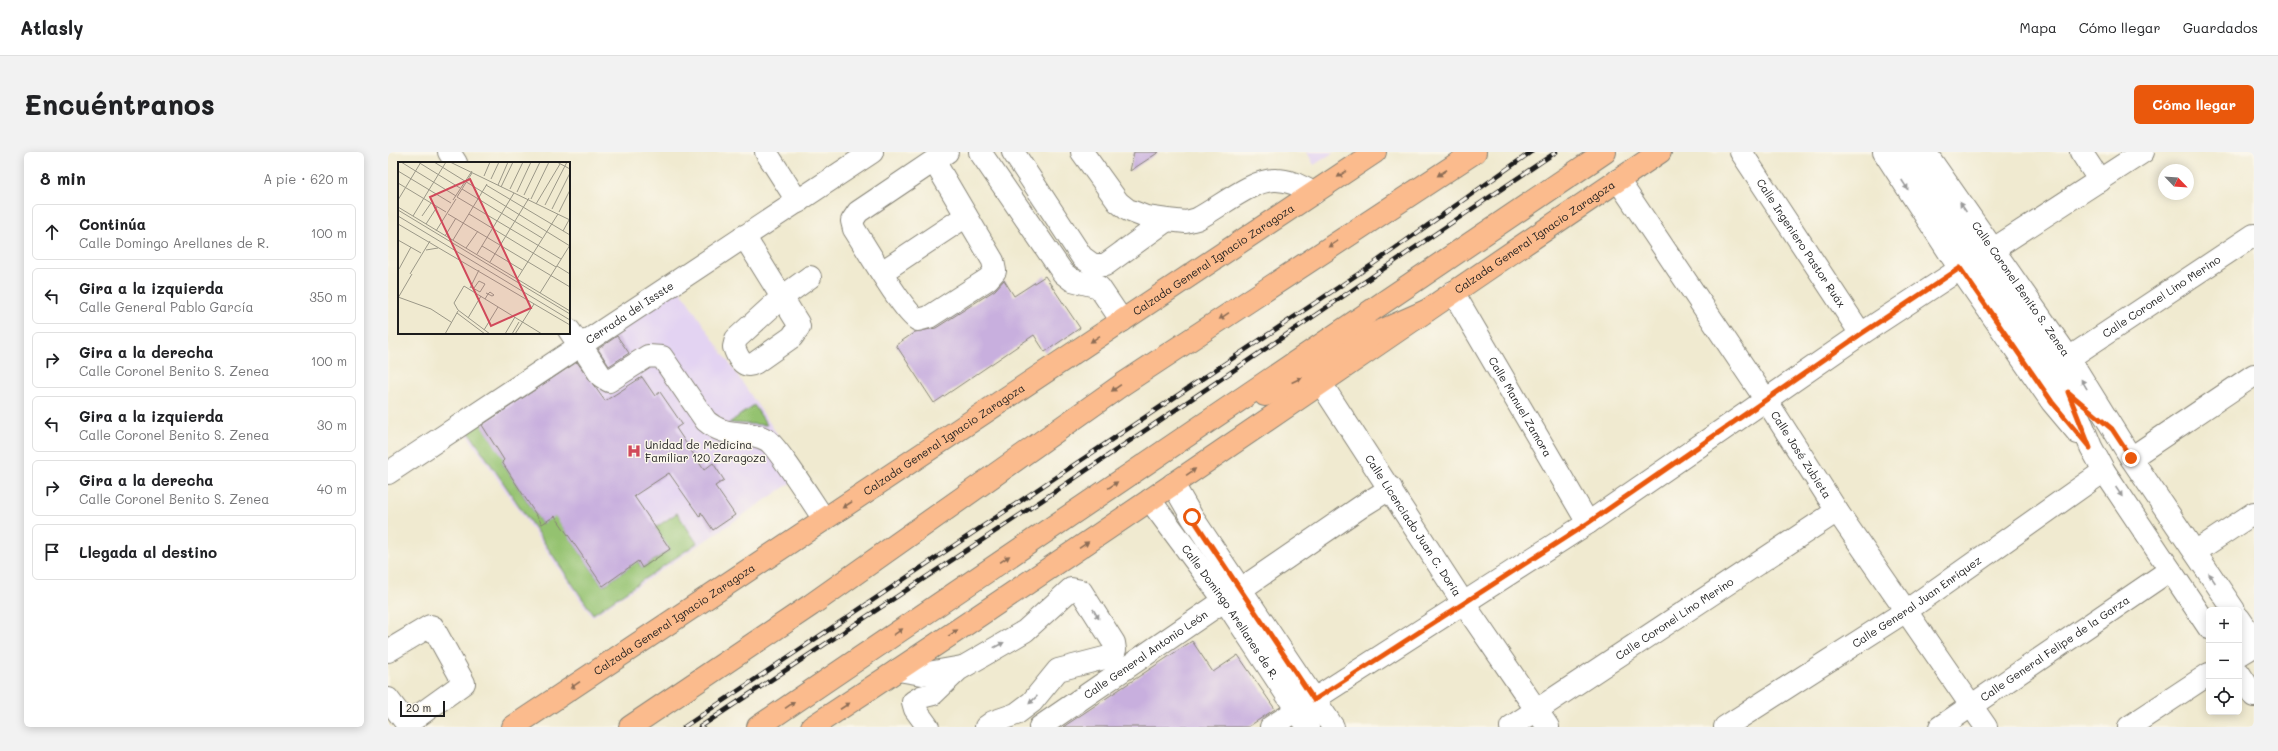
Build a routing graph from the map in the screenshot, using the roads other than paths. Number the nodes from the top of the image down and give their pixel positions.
1 (449, 152) edge
2 (766, 152) edge
3 (872, 152) edge
4 (980, 152) edge
5 (1013, 152) edge
6 (1082, 152) edge
7 (1375, 152) edge
8 (1475, 152) edge
9 (1605, 152) edge
10 (1660, 152) edge
11 (1741, 152) edge
12 (1884, 152) edge
13 (1903, 152) edge
14 (1925, 152) edge
15 (2081, 152) edge
16 (2143, 152) edge
17 (941, 157) edge
18 (455, 162) edge
19 (1618, 180) junction
20 (2100, 181) junction
21 (1314, 193) junction
22 (798, 202) junction
23 (966, 216) junction
24 (1167, 220) junction
25 (2254, 235) edge
26 (744, 236) junction
27 (1992, 250) junction
28 (1960, 268) junction
29 (882, 272) junction
30 (810, 277) dead end
31 (1453, 292) junction
32 (1426, 310) junction
33 (1122, 321) junction
34 (1861, 334) junction
35 (578, 343) edge
36 (2069, 358) junction
37 (2254, 375) edge
38 (1320, 382) junction
39 (2068, 392) junction
40 (1766, 400) junction
41 (1199, 427) junction
42 (2112, 429) junction
43 (2090, 448) junction
44 (2131, 458) junction
45 (2104, 471) junction
46 (388, 473) edge
47 (1173, 484) junction
48 (1391, 488) junction
49 (1150, 500) junction
50 (1837, 511) junction
51 (2254, 513) edge
52 (1192, 517) junction
53 (824, 520) junction
54 (1588, 523) junction
55 (1175, 531) junction
56 (2194, 552) junction
57 (1064, 558) junction
58 (2170, 570) junction
59 (1233, 595) junction
60 (1464, 604) junction
61 (2232, 607) edge
62 (1906, 611) junction
63 (2242, 622) edge
64 (2206, 624) edge
65 (1020, 634) junction
66 (2254, 640) edge
67 (2254, 646) edge
68 (388, 651) edge
69 (2242, 653) edge
70 (963, 667) junction
71 (1130, 667) junction
72 (898, 670) junction
73 (2206, 676) edge
74 (2242, 678) edge
75 (1051, 681) junction
76 (2254, 696) edge
77 (388, 699) edge
78 (1305, 704) junction
79 (1972, 706) junction
80 (1542, 718) edge
81 (1012, 720) edge
82 (513, 727) edge
83 (630, 727) edge
84 (758, 727) edge
85 (812, 727) edge
86 (928, 727) edge
87 (986, 727) edge
88 (1040, 727) edge
89 (1271, 727) edge
90 (1308, 727) edge
91 (1333, 727) edge
92 (1511, 727) edge
93 (1725, 727) edge
94 (1940, 727) edge
95 (1986, 727) edge
96 (2129, 727) edge

1 - 18 street
2 - 22 street
3 - 22 street, Cerrada del Issste
4 - 33 street
5 - 24 street
6 - 24 street
7 -> 21 main road, Calzada General Ignacio Zaragoza
8 -> 83 main road
9 - 41 main road
10 - 19 main road, Calzada General Ignacio Zaragoza
11 - 34 street, Calle Ingeniero Pastor Ruáx
12 -> 28 street, Calle Coronel Benito S. Zenea
13 - 39 street, Calle Coronel Benito S. Zenea
27 -> 14 street, Calle Coronel Benito S. Zenea
15 - 20 street
16 - 20 street
17 - 23 street
17 - 29 street
19 - 31 main road, Calzada General Ignacio Zaragoza
19 - 40 street, Calle José Zubieta
20 - 27 street
21 - 24 street
21 - 33 main road, Calzada General Ignacio Zaragoza
22 - 26 street, Cerrada del Issste
23 - 29 street
23 - 29 street
25 - 36 street, Calle Coronel Lino Merino
26 - 30 street
26 - 35 street, Cerrada del Issste
27 - 36 street, Calle Coronel Benito S. Zenea
28 - 34 street
28 - 43 street, Calle Coronel Benito S. Zenea
31 - 32 main road, Calzada General Ignacio Zaragoza
31 - 54 street, Calle Manuel Zamora
32 - 38 main road, Calzada General Ignacio Zaragoza
41 -> 32 main road
33 -> 53 main road, Calzada General Ignacio Zaragoza
34 - 40 street
35 - 46 street, Cerrada del Issste
35 - 53 street
42 -> 36 street, Calle Coronel Benito S. Zenea
37 - 44 street
47 -> 38 main road, Calzada General Ignacio Zaragoza
38 - 48 street, Calle Licenciado Juan C. Doria
39 - 42 street, Calle Coronel Benito S. Zenea
39 - 43 street, Calle Coronel Benito S. Zenea
40 - 50 street, Calle José Zubieta
40 - 54 street
84 -> 41 main road
42 - 44 street, Calle Coronel Benito S. Zenea
43 - 45 street, Calle Coronel Benito S. Zenea
44 - 56 street, Calle Coronel Benito S. Zenea
45 -> 58 street, Calle Coronel Benito S. Zenea
45 - 62 street, Calle General Juan Enríquez
47 - 49 main road, Calzada General Ignacio Zaragoza
47 - 52 street, Calle Domingo Arellanes de R.
48 - 59 street, Calle General Antonio León
48 - 60 street, Calle Licenciado Juan C. Doria
49 - 55 street, Calle Domingo Arellanes de R.
57 -> 49 main road, Calzada General Ignacio Zaragoza
50 - 62 street, Calle José Zubieta
50 - 80 street, Calle Coronel Lino Merino
51 - 56 street
52 - 55 street
52 - 59 street, Calle Domingo Arellanes de R.
53 -> 82 main road, Calzada General Ignacio Zaragoza
54 - 60 street
55 - 59 street, Calle Domingo Arellanes de R.
61 -> 56 street, Calle Coronel Benito S. Zenea
57 - 65 street
72 -> 57 main road, Calzada General Ignacio Zaragoza
58 - 64 street, Calle Coronel Benito S. Zenea
58 - 79 street, Calle General Felipe de la Garza
59 - 71 street, Calle General Antonio León
59 - 78 street, Calle Domingo Arellanes de R.
60 - 78 street
60 - 80 street, Calle Licenciado Juan C. Doria
62 - 79 street, Calle José Zubieta
62 - 93 street, Calle General Juan Enríquez
63 - 66 street
70 -> 65 street
65 -> 75 street
67 - 69 street
68 - 77 street
70 - 72 street
70 - 86 street
71 - 75 street
71 - 88 street, Calle General Antonio León
85 -> 72 main road, Calzada General Ignacio Zaragoza
73 - 96 street
74 - 76 street
75 -> 81 street
78 - 89 street
78 - 90 street, Calle Domingo Arellanes de R.
78 - 91 street, Calle Domingo Arellanes de R.
79 - 94 street, Calle General Felipe de la Garza
79 - 95 street, Calle José Zubieta
80 - 92 street, Calle Coronel Lino Merino
81 - 87 street

